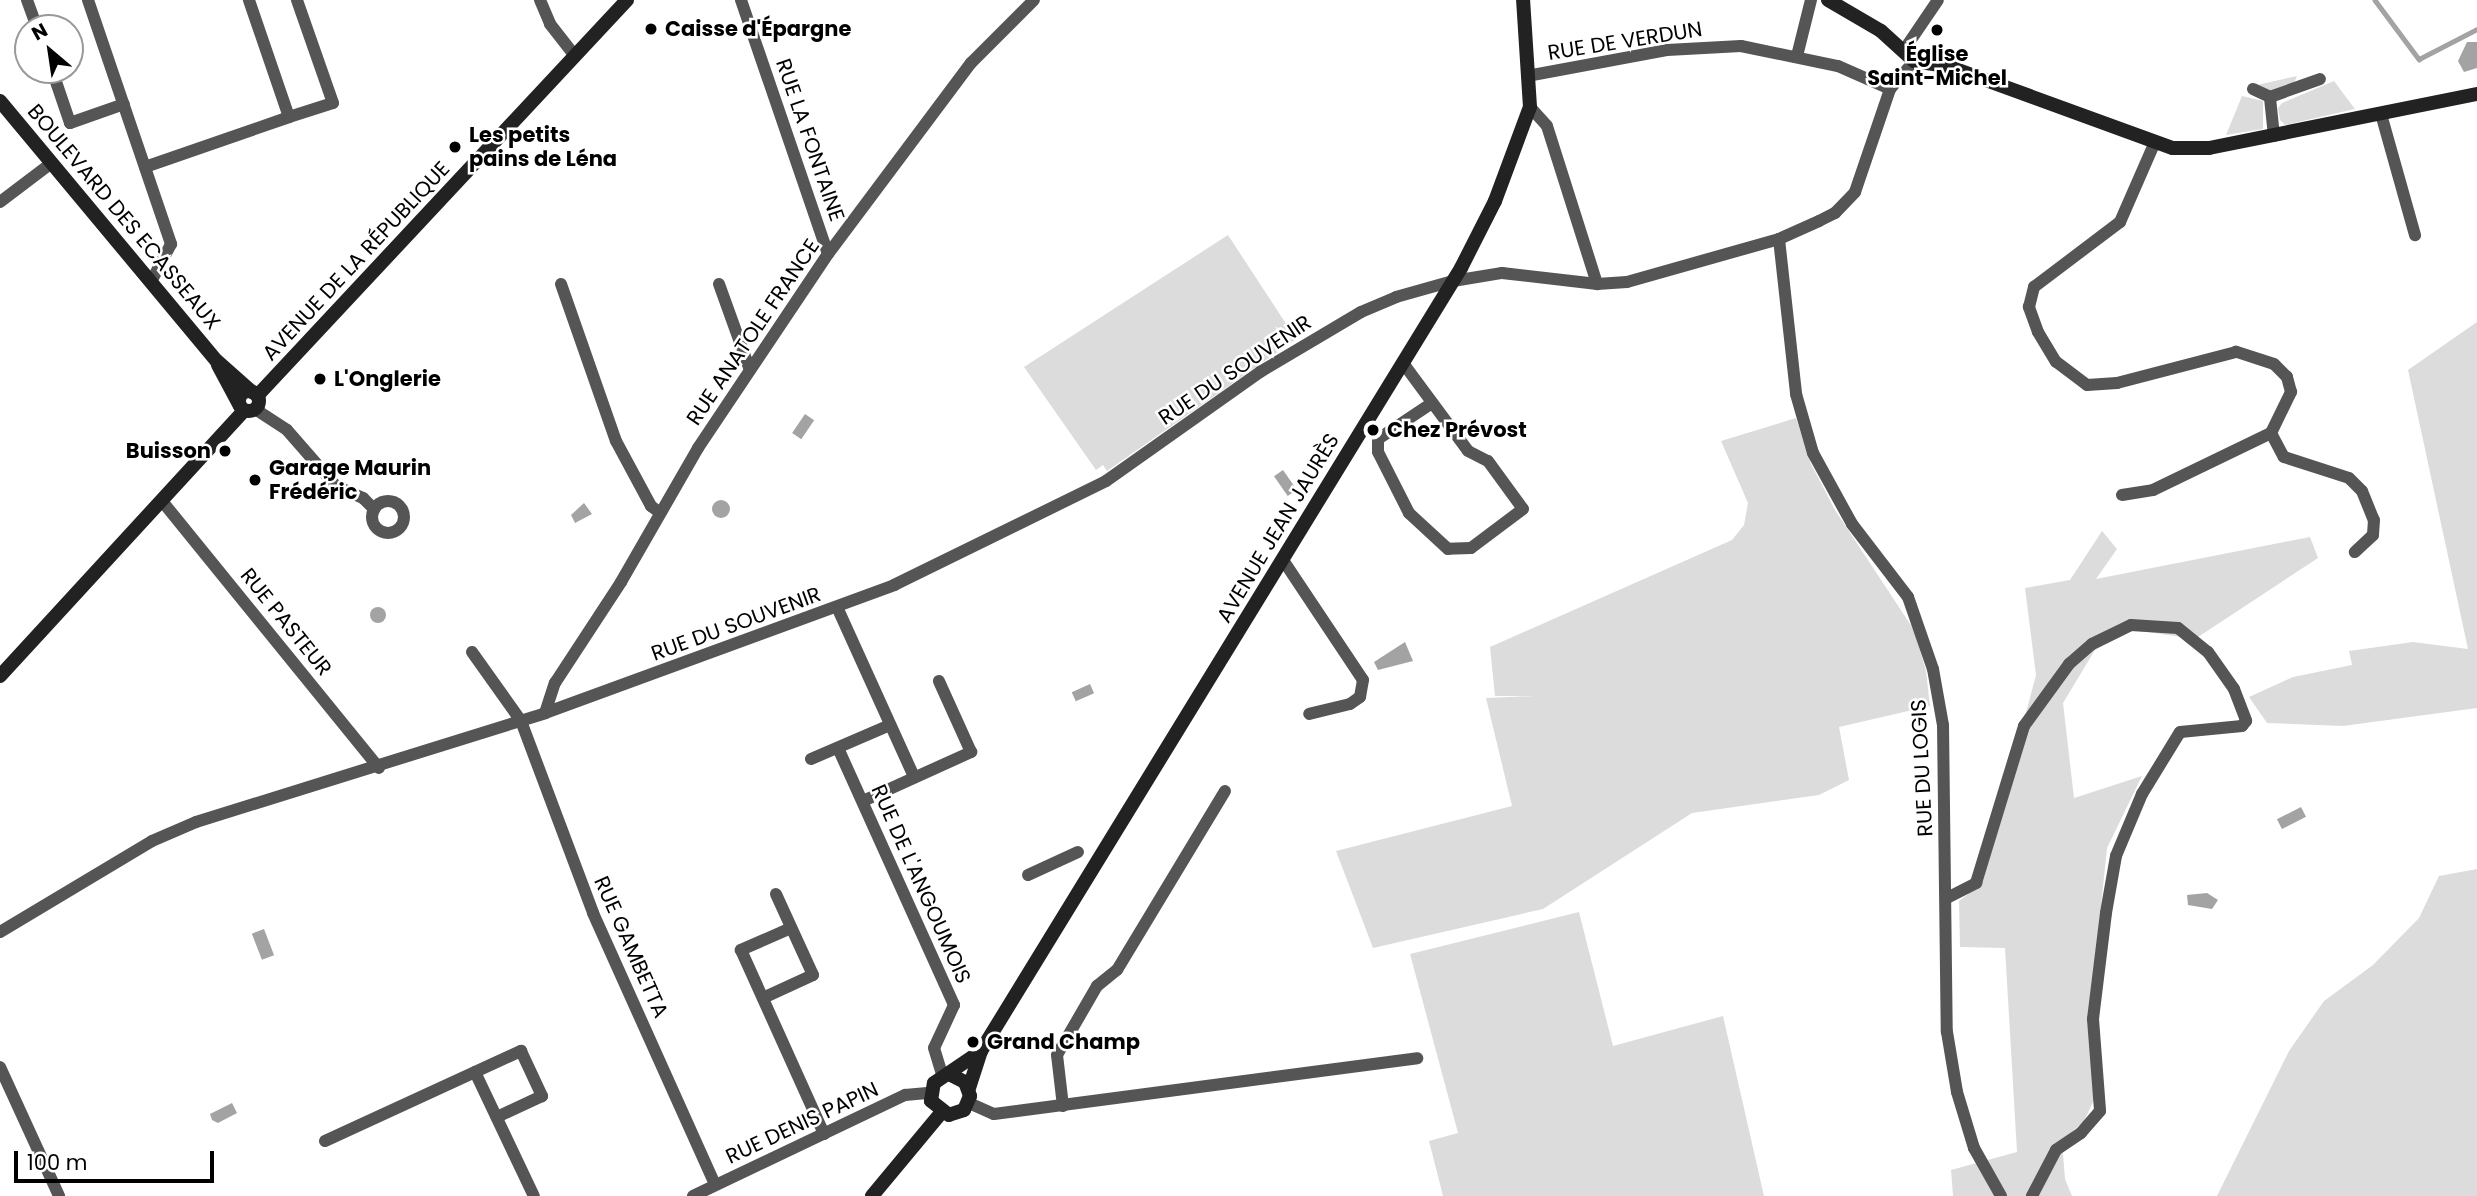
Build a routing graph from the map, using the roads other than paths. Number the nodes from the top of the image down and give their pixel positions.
1 (88, 0) edge
2 (249, 0) edge
3 (297, 0) edge
4 (540, 0) edge
5 (627, 0) edge
6 (741, 0) edge
7 (1034, 0) edge
8 (1523, 0) edge
9 (1811, 0) edge
10 (1828, 0) edge
11 (1938, 0) edge
12 (1909, 55) junction
13 (575, 56) junction
14 (1797, 56) junction
15 (1527, 76) junction
16 (2320, 79) dead end
17 (57, 84) edge
18 (1890, 89) junction
19 (2253, 89) dead end
20 (2477, 94) edge
21 (2270, 97) junction
22 (0, 101) edge
23 (124, 104) junction
24 (1530, 107) junction
25 (2381, 114) junction
26 (289, 117) junction
27 (2274, 136) junction
28 (2154, 144) junction
29 (50, 164) junction
30 (145, 167) junction
31 (0, 202) edge
32 (2415, 235) dead end
33 (1779, 239) junction
34 (828, 254) junction
35 (1453, 281) junction
36 (151, 282) junction
37 (719, 284) dead end
38 (1597, 284) junction
39 (561, 285) dead end
40 (1403, 363) junction
41 (750, 370) junction
42 (250, 403) junction
43 (1432, 403) junction
44 (2271, 433) junction
45 (2122, 495) dead end
46 (162, 500) junction
47 (374, 509) dead end
48 (659, 512) junction
49 (2354, 552) dead end
50 (1283, 560) junction
51 (837, 607) junction
52 (472, 652) dead end
53 (3, 667) edge
54 (939, 681) dead end
55 (545, 713) junction
56 (1309, 714) dead end
57 (521, 721) junction
58 (890, 725) junction
59 (838, 748) junction
60 (811, 760) dead end
61 (379, 768) junction
62 (914, 777) junction
63 (1225, 791) dead end
64 (863, 801) junction
65 (1077, 852) dead end
66 (1028, 876) dead end
67 (776, 894) dead end
68 (1947, 898) junction
69 (791, 928) junction
70 (0, 932) edge
71 (763, 998) junction
72 (981, 1051) junction
73 (1417, 1058) dead end
74 (0, 1067) edge
75 (475, 1072) junction
76 (947, 1076) junction
77 (930, 1093) junction
78 (969, 1096) junction
79 (1063, 1106) junction
80 (941, 1113) junction
81 (497, 1116) junction
82 (824, 1134) junction
83 (325, 1141) dead end
84 (715, 1185) junction
85 (59, 1196) edge
86 (534, 1196) edge
87 (692, 1196) edge
88 (872, 1196) edge
89 (2001, 1196) edge
90 (2032, 1196) edge

1 - 23 street
2 - 26 street
3 - 26 street
4 - 13 street
5 - 13 main road, AVENUE DE LA RÉPUBLIQUE
6 - 34 street, RUE LA FONTAINE
7 - 34 street, RUE ANATOLE FRANCE
8 - 15 main road, AVENUE JEAN JAURÈS
9 - 14 street
10 - 12 main road
11 - 12 street
12 - 18 street
12 - 28 main road
13 - 42 main road, AVENUE DE LA RÉPUBLIQUE
14 - 15 street, RUE DE VERDUN
14 - 18 street, RUE DE VERDUN
15 - 24 main road, AVENUE JEAN JAURÈS
16 - 21 street
17 - 23 street
18 - 33 street, RUE DU SOUVENIR
19 - 21 street
20 - 25 main road
21 - 27 street
22 - 29 main road, BOULEVARD DES ECASSEAUX
23 - 30 street
24 - 35 main road, AVENUE JEAN JAURÈS
24 - 38 street
25 - 27 main road
25 - 32 street
26 - 30 street
27 - 28 main road
28 - 44 street
29 - 31 street
29 - 36 main road, BOULEVARD DES ECASSEAUX
30 - 36 street
33 - 38 street, RUE DU SOUVENIR
33 - 68 street, RUE DU LOGIS
34 - 41 street, RUE ANATOLE FRANCE
35 - 38 street, RUE DU SOUVENIR
35 - 40 main road, AVENUE JEAN JAURÈS
35 - 51 street, RUE DU SOUVENIR
36 - 42 main road, BOULEVARD DES ECASSEAUX
37 - 41 street
39 - 48 street
40 - 43 street
40 - 50 main road, AVENUE JEAN JAURÈS
41 - 48 street, RUE ANATOLE FRANCE
42 - 46 main road, AVENUE DE LA RÉPUBLIQUE
42 - 47 street
43 - 43 street
44 - 45 street
44 - 49 street
46 - 53 main road, AVENUE DE LA RÉPUBLIQUE
46 - 61 street, RUE PASTEUR
48 - 55 street, RUE ANATOLE FRANCE
50 - 56 street
50 - 72 main road, AVENUE JEAN JAURÈS
51 - 55 street, RUE DU SOUVENIR
51 - 58 street
52 - 57 street, RUE GAMBETTA
54 - 62 street
55 - 57 street, RUE DU SOUVENIR
57 - 61 street, RUE DU SOUVENIR
57 - 84 street, RUE GAMBETTA
58 - 59 street
58 - 62 street
59 - 60 street
59 - 64 street, RUE DE L'ANGOUMOIS
61 - 70 street, RUE DU SOUVENIR
62 - 64 street
63 - 79 street
64 - 76 street, RUE DE L'ANGOUMOIS
65 - 66 street
67 - 69 street
68 - 89 street, RUE DU LOGIS
68 - 90 street
69 - 71 street
69 - 71 street
71 - 82 street
72 - 76 main road, AVENUE JEAN JAURÈS
72 - 78 main road, AVENUE JEAN JAURÈS
73 - 79 street
74 - 85 street
75 - 81 street
75 - 81 street
75 - 83 street
76 - 77 main road, AVENUE JEAN JAURÈS
76 - 78 main road
77 - 80 main road
77 - 82 street, RUE DENIS PAPIN
78 - 79 street
78 - 80 main road
80 - 88 main road
81 - 86 street
82 - 84 street, RUE DENIS PAPIN
84 - 87 street, RUE DENIS PAPIN

